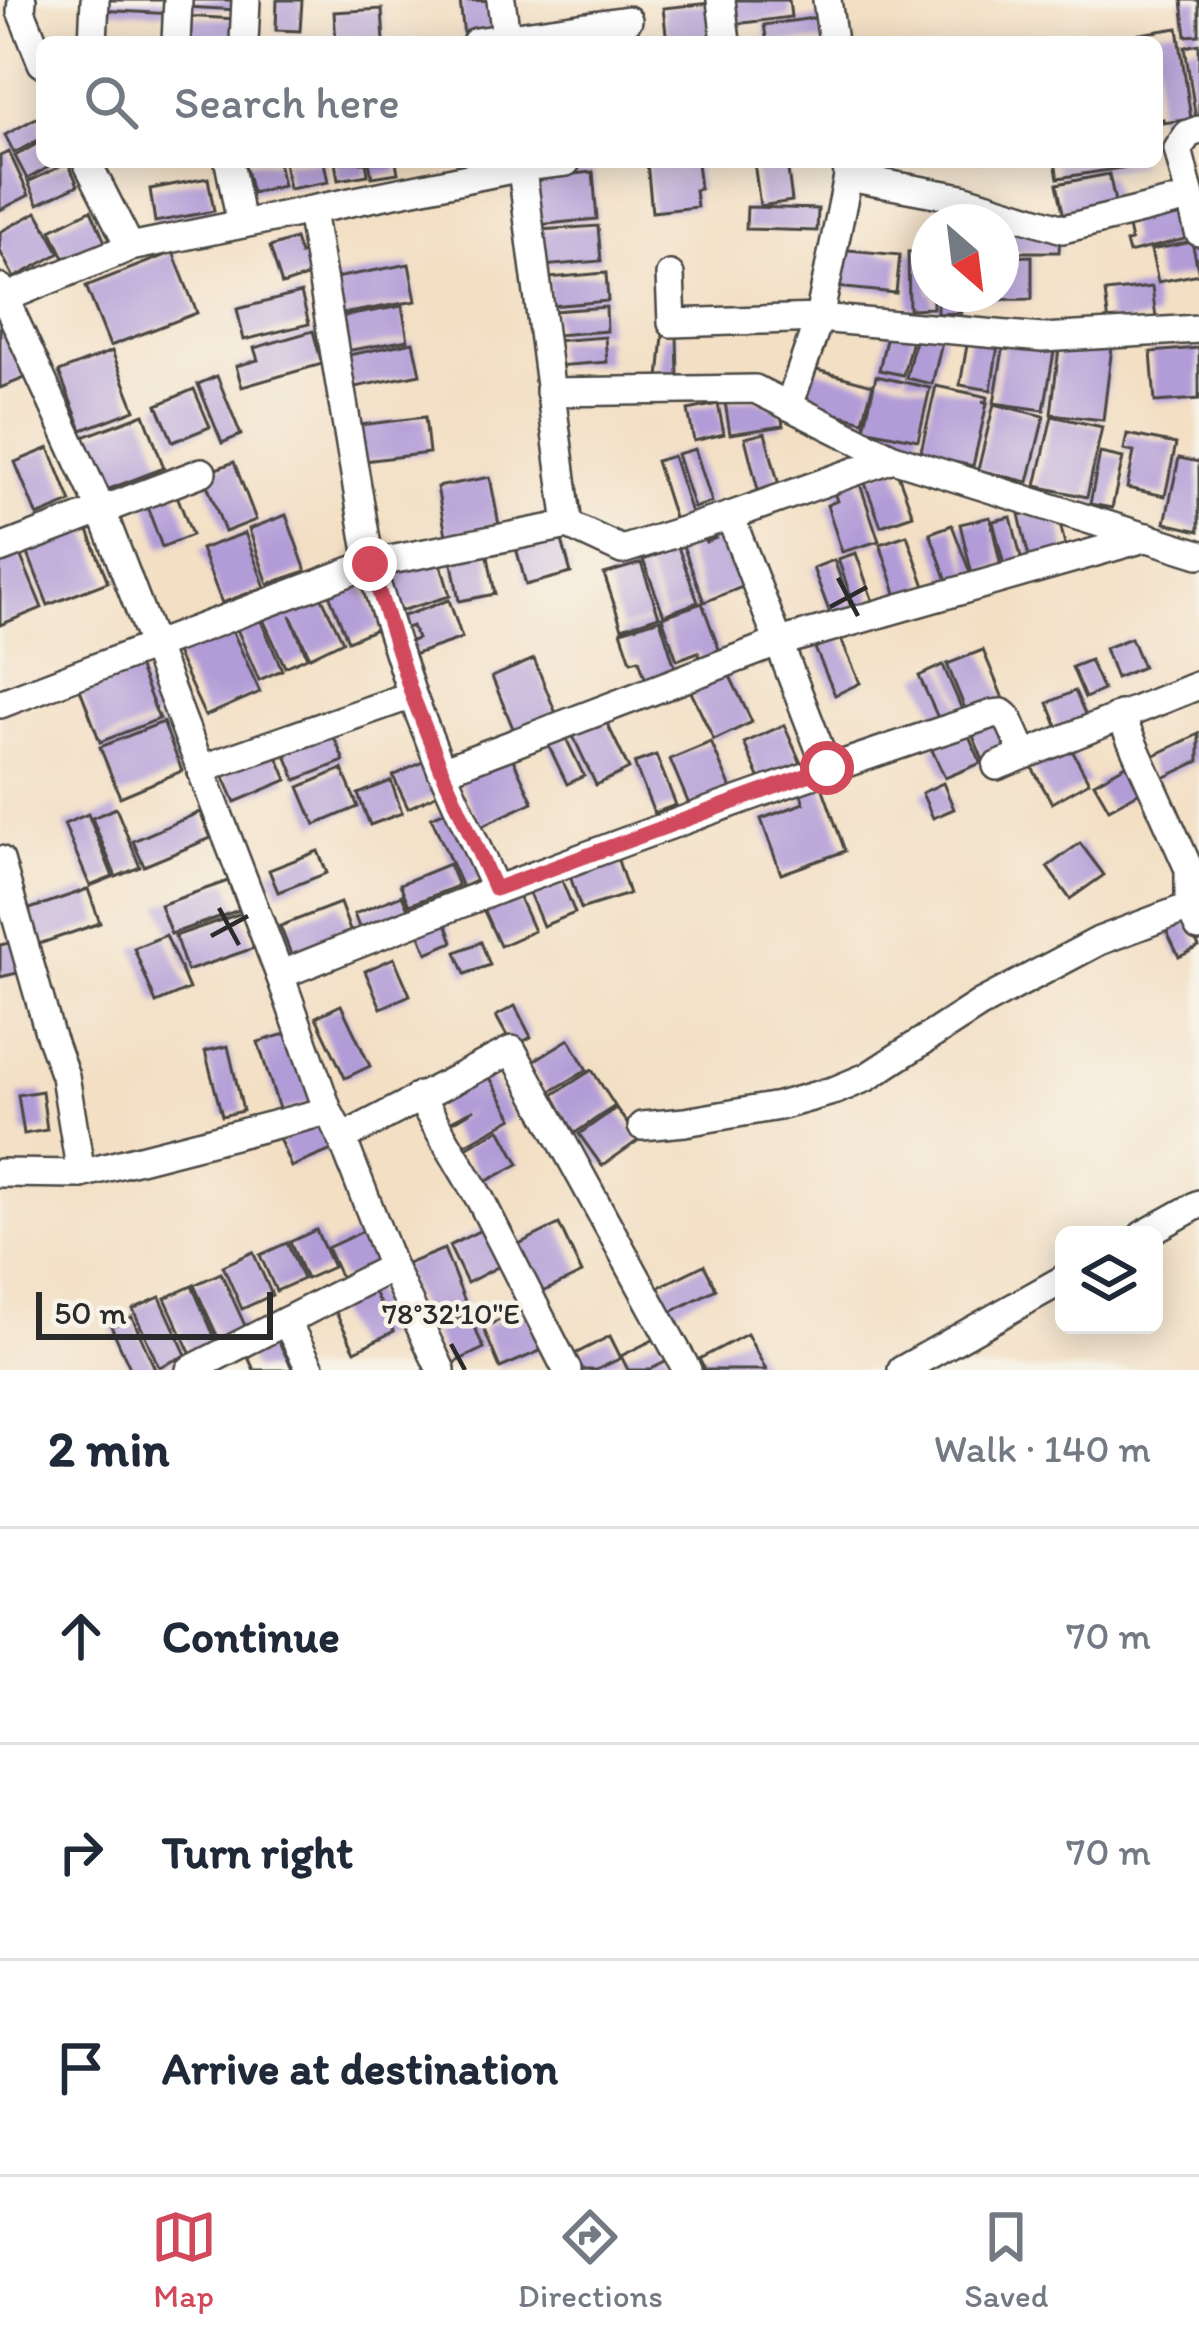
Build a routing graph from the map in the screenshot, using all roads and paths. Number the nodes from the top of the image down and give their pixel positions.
1 (22, 0) edge
2 (94, 0) edge
3 (178, 0) edge
4 (246, 0) edge
5 (501, 0) edge
6 (721, 0) edge
7 (826, 0) edge
8 (628, 20) dead end
9 (93, 36) edge
10 (176, 36) edge
11 (244, 36) edge
12 (506, 36) edge
13 (531, 36) edge
14 (725, 36) edge
15 (832, 36) edge
16 (36, 48) edge
17 (1199, 130) edge
18 (90, 168) edge
19 (231, 168) edge
20 (504, 168) edge
21 (522, 168) edge
22 (848, 170) edge
23 (1190, 198) junction
24 (310, 211) junction
25 (241, 223) junction
26 (1199, 232) edge
27 (130, 247) junction
28 (670, 275) dead end
29 (2, 296) edge
30 (819, 318) junction
31 (1199, 329) edge
32 (550, 392) junction
33 (789, 406) junction
34 (893, 458) junction
35 (202, 472) dead end
36 (101, 509) junction
37 (730, 516) junction
38 (568, 525) junction
39 (1148, 537) junction
40 (0, 549) edge
41 (1198, 556) edge
42 (370, 564) junction
43 (780, 642) junction
44 (153, 646) junction
45 (1199, 685) edge
46 (412, 695) junction
47 (0, 704) edge
48 (1120, 715) junction
49 (1024, 754) junction
50 (998, 766) dead end
51 (827, 768) junction
52 (201, 769) junction
53 (442, 771) junction
54 (0, 860) edge
55 (495, 889) junction
56 (1194, 917) edge
57 (280, 975) junction
58 (419, 1096) junction
59 (328, 1111) junction
60 (643, 1126) dead end
61 (342, 1138) junction
62 (0, 1173) edge
63 (82, 1174) junction
64 (1199, 1204) edge
65 (1159, 1226) edge
66 (392, 1267) junction
67 (1055, 1284) edge
68 (286, 1321) junction
69 (190, 1370) edge
70 (311, 1370) edge
71 (441, 1370) edge
72 (567, 1370) edge
73 (687, 1370) edge
74 (902, 1370) edge

1 - 16 street
2 - 9 street
3 - 10 street
4 - 11 street
5 - 12 street
6 - 14 street
7 - 15 street
8 - 13 street
17 - 23 street
18 - 27 street
19 - 25 street
20 - 24 street
21 - 32 street
22 - 23 street
22 - 30 street
23 - 26 street
24 - 25 street
24 - 42 street
25 - 27 street
27 - 29 street
28 - 30 street
29 - 36 street
30 - 31 street
30 - 33 street
32 - 33 street
32 - 38 street
33 - 34 street
34 - 37 street
34 - 39 street
35 - 36 street
36 - 40 street
36 - 44 street
37 - 38 street
37 - 43 street
38 - 42 street
39 - 41 street
39 - 43 street
42 - 44 street
42 - 46 street
43 - 51 street
43 - 53 street
44 - 47 street
44 - 52 street
45 - 48 street
46 - 52 street
46 - 53 street
48 - 49 street
48 - 56 street
49 - 50 street
49 - 51 street
51 - 55 street
52 - 57 street
53 - 55 street
54 - 63 street
55 - 57 street
56 - 60 street
57 - 59 street
58 - 61 street
58 - 72 street
58 - 73 street
59 - 61 street
59 - 63 street
61 - 66 street
62 - 63 street
64 - 65 street
66 - 68 street
66 - 71 street
67 - 74 street
68 - 69 street
68 - 70 street

